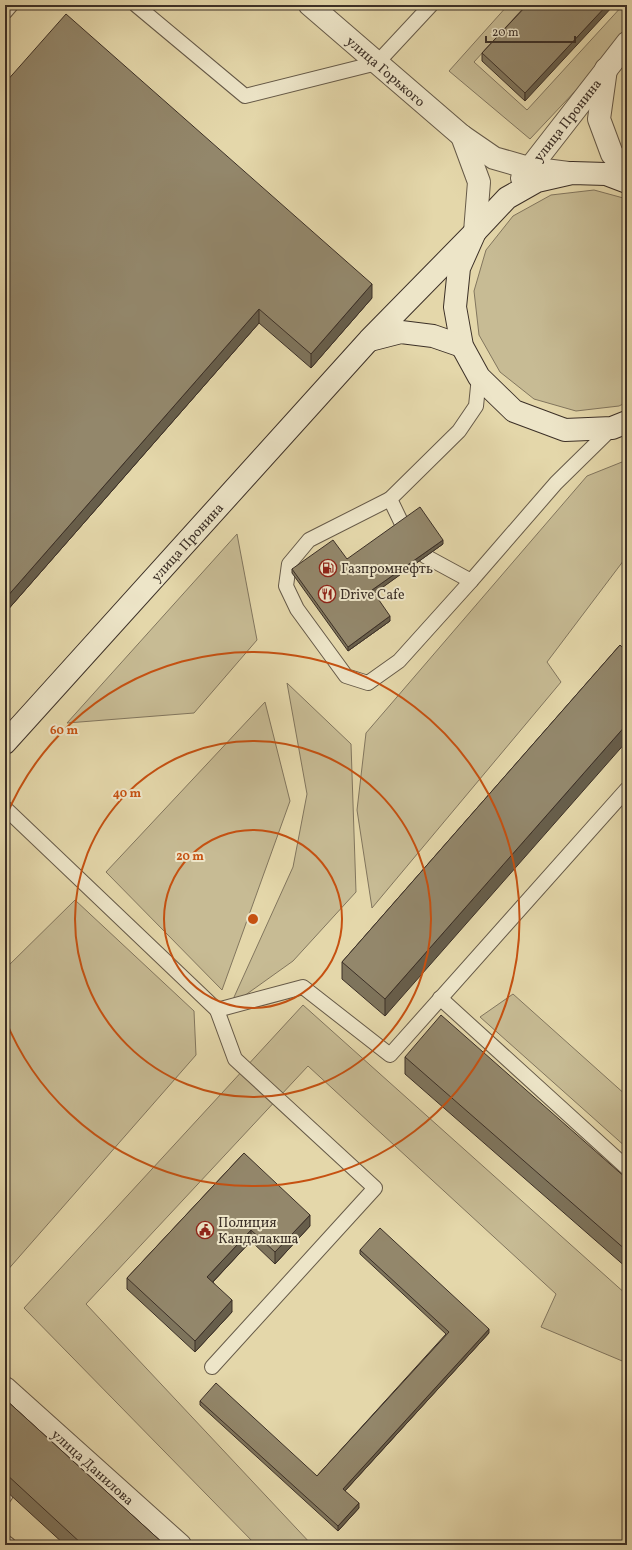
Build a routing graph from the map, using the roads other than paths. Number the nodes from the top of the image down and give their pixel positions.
1 (11, 5) edge
2 (136, 5) edge
3 (310, 5) edge
4 (431, 5) edge
5 (5, 12) edge
6 (627, 43) edge
7 (377, 63) junction
8 (607, 68) junction
9 (462, 136) junction
10 (529, 168) junction
11 (627, 169) edge
12 (572, 173) junction
13 (627, 182) edge
14 (507, 198) junction
15 (474, 232) junction
16 (369, 340) junction
17 (462, 346) junction
18 (479, 377) junction
19 (620, 425) edge
20 (390, 498) junction
21 (402, 524) edge
22 (426, 556) edge
23 (471, 581) junction
24 (5, 744) edge
25 (627, 789) edge
26 (5, 808) edge
27 (440, 998) junction
28 (217, 1010) junction
29 (627, 1168) edge
30 (212, 1367) dead end
31 (5, 1388) edge
32 (5, 1542) edge
33 (9, 1545) edge
34 (180, 1545) edge

1 - 5 lane
2 - 7 lane
3 - 7 main road, улица Горького
4 - 7 lane
6 - 8 main road, улица Пронина
7 - 9 main road, улица Горького
8 - 10 main road, улица Пронина
8 - 11 main road
9 - 10 main road, улица Горького
9 - 15 main road
10 - 12 main road, улица Горького
10 - 14 main road, улица Пронина
12 - 13 main road, улица Пронина
12 - 14 main road, улица Пронина
14 - 15 main road, улица Пронина
15 - 16 main road, улица Пронина
15 - 17 main road, улица Пронина
16 - 17 main road
16 - 24 main road, улица Пронина
17 - 18 main road, улица Пронина
18 - 19 main road, улица Пронина
18 - 20 lane
19 - 23 lane
20 - 21 lane
20 - 23 lane
22 - 23 lane
25 - 27 lane
26 - 28 lane
27 - 28 lane
27 - 29 lane
28 - 30 lane
31 - 34 main road, улица Данилова
32 - 33 lane

